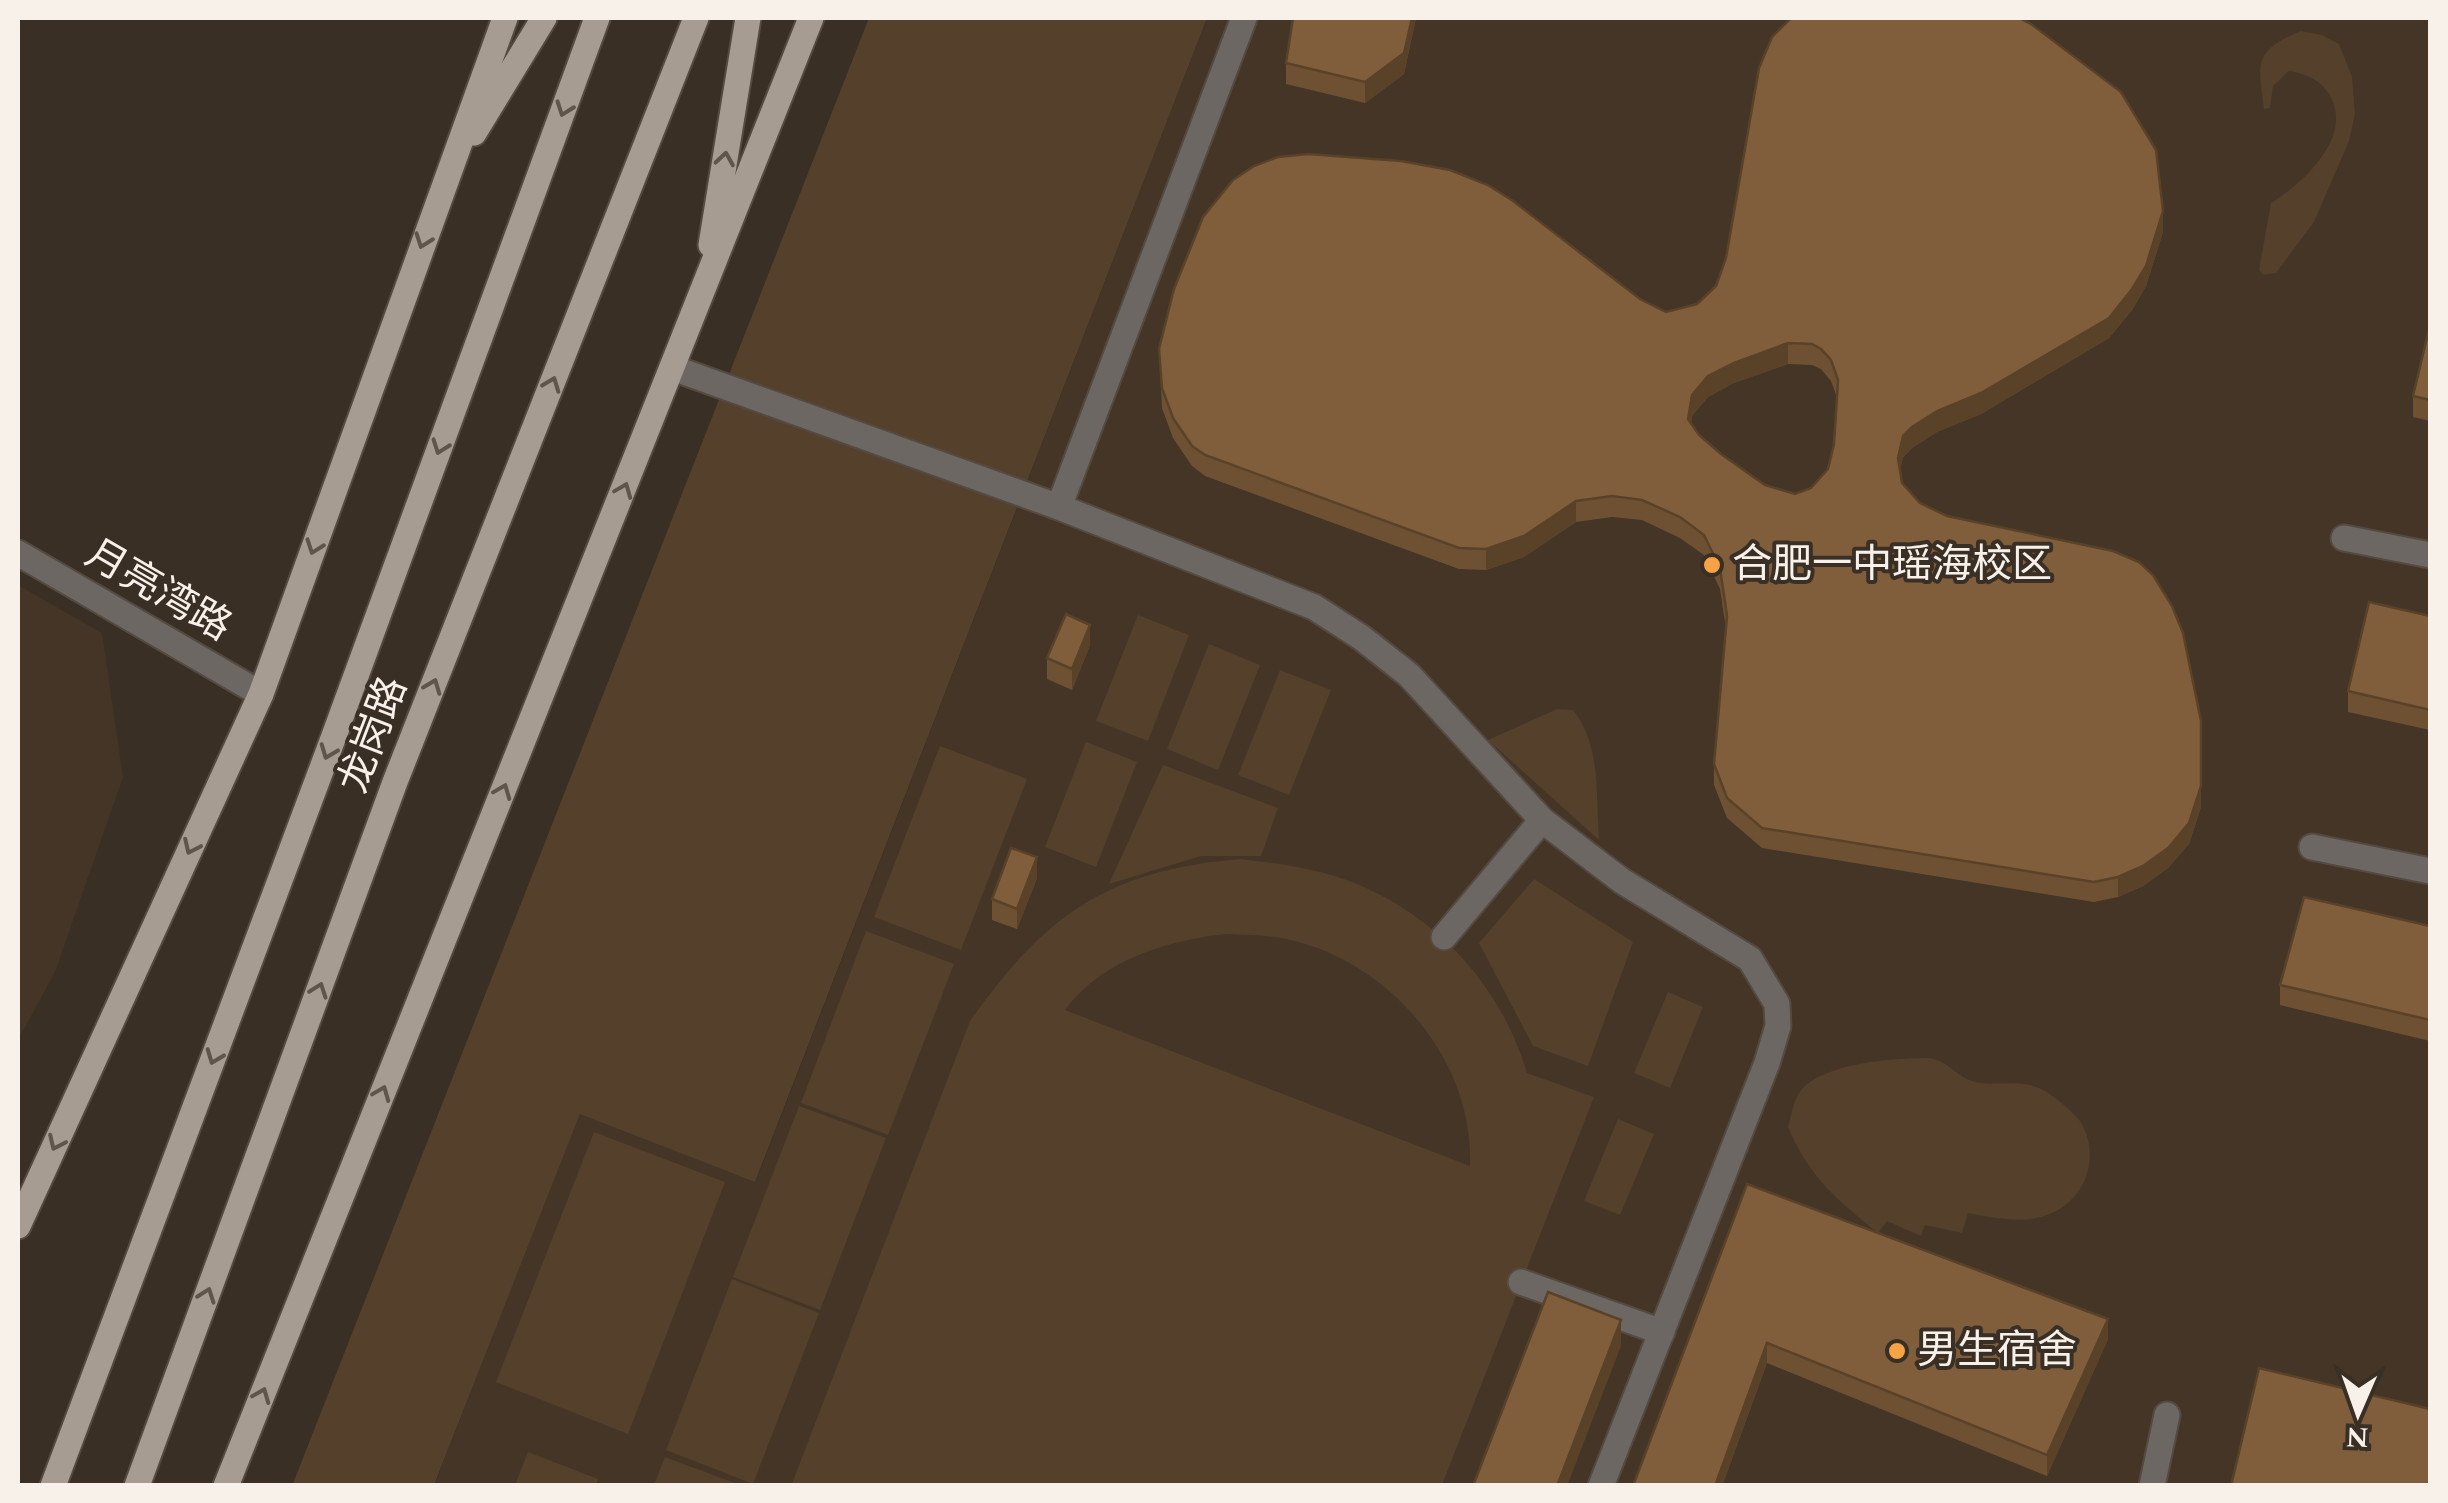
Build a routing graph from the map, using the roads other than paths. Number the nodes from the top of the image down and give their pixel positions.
1 (505, 18) edge
2 (544, 18) edge
3 (598, 18) edge
4 (696, 18) edge
5 (748, 18) edge
6 (811, 18) edge
7 (1244, 18) edge
8 (445, 181) junction
9 (704, 290) junction
10 (672, 368) junction
11 (1059, 507) junction
12 (2344, 538) dead end
13 (18, 553) edge
14 (2430, 555) edge
15 (261, 694) junction
16 (1542, 820) junction
17 (2312, 847) dead end
18 (2430, 871) edge
19 (1444, 936) dead end
20 (18, 1226) edge
21 (1522, 1282) dead end
22 (1662, 1332) junction
23 (2168, 1415) dead end
24 (53, 1486) edge
25 (137, 1486) edge
26 (226, 1486) edge
27 (1601, 1486) edge
28 (2152, 1486) edge

1 - 8 main road
2 - 8 main road
3 -> 24 main road, 龙岗路
25 -> 4 main road, 龙岗路
9 -> 5 main road
6 - 9 main road
7 - 11 street
8 -> 15 main road
9 - 10 main road
10 - 11 street
26 -> 10 main road
11 - 16 street
12 - 14 street
13 - 15 street, 月亮湾路
15 -> 20 main road
16 - 19 street
16 - 22 street
17 - 18 street
21 - 22 street
22 - 27 street
23 - 28 street

